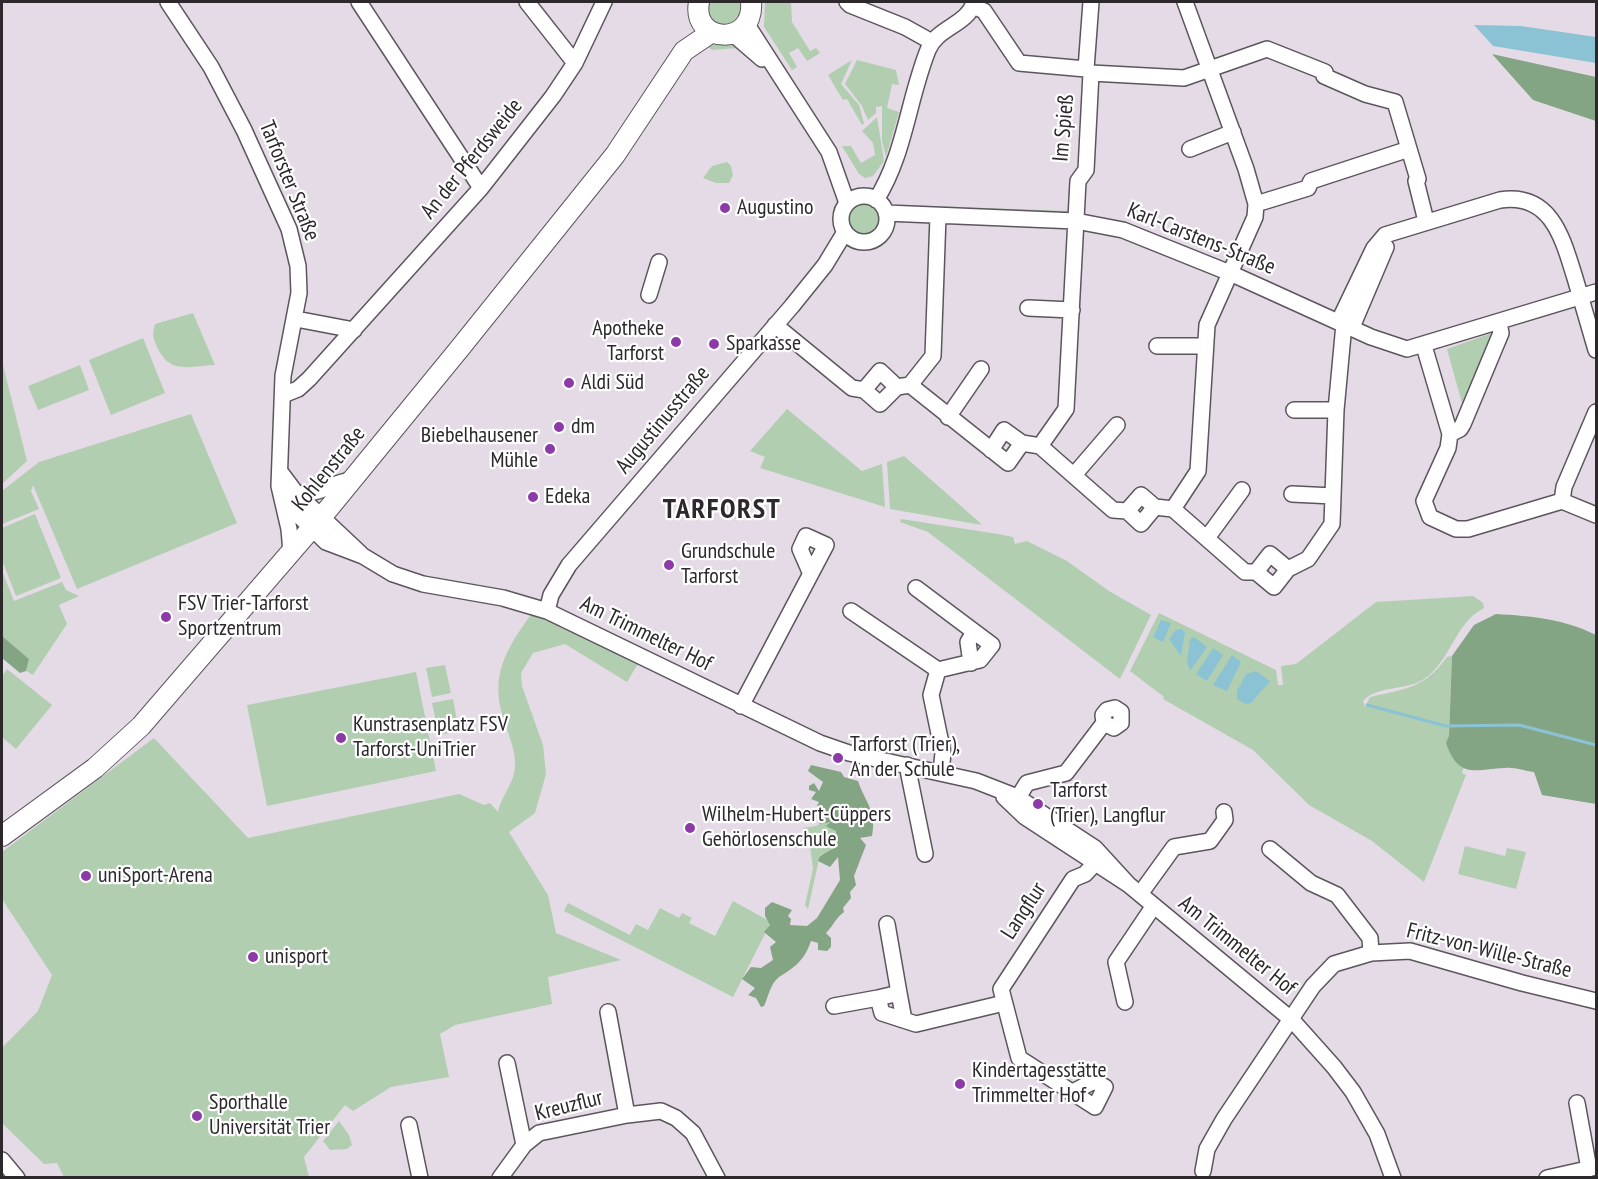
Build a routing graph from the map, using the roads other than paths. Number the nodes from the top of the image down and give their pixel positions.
1 (168, 2) edge
2 (359, 2) edge
3 (527, 2) edge
4 (604, 2) edge
5 (751, 2) edge
6 (847, 2) edge
7 (1091, 2) edge
8 (1185, 2) edge
9 (974, 4) edge
10 (699, 9) edge
11 (740, 28) junction
12 (712, 32) junction
13 (932, 42) junction
14 (575, 63) junction
15 (1089, 71) junction
16 (1210, 71) junction
17 (653, 94) junction
18 (1233, 132) junction
19 (1190, 149) dead end
20 (1409, 149) junction
21 (481, 188) junction
22 (852, 200) junction
23 (876, 200) junction
24 (1256, 204) junction
25 (936, 216) junction
26 (885, 220) junction
27 (1076, 221) junction
28 (1426, 221) junction
29 (850, 236) junction
30 (659, 262) dead end
31 (1230, 273) junction
32 (1596, 292) edge
33 (649, 295) dead end
34 (1581, 297) junction
35 (1028, 308) dead end
36 (1072, 310) junction
37 (296, 320) junction
38 (1500, 323) junction
39 (1345, 324) junction
40 (775, 325) junction
41 (354, 330) junction
42 (1157, 346) dead end
43 (1204, 346) junction
44 (1424, 346) junction
45 (1596, 350) edge
46 (981, 369) dead end
47 (904, 386) junction
48 (864, 390) junction
49 (283, 395) junction
50 (1294, 410) dead end
51 (1336, 410) junction
52 (1596, 412) edge
53 (948, 417) junction
54 (1117, 425) dead end
55 (1450, 434) junction
56 (1022, 443) junction
57 (1040, 446) junction
58 (991, 450) junction
59 (280, 468) junction
60 (1074, 475) junction
61 (351, 480) junction
62 (279, 486) junction
63 (1242, 490) dead end
64 (296, 493) junction
65 (1292, 494) dead end
66 (1333, 496) junction
67 (1562, 501) junction
68 (1173, 509) junction
69 (1596, 515) edge
70 (316, 523) junction
71 (1207, 538) junction
72 (291, 552) junction
73 (1288, 569) junction
74 (810, 572) dead end
75 (1256, 572) junction
76 (916, 588) dead end
77 (547, 611) junction
78 (851, 611) dead end
79 (974, 632) junction
80 (971, 663) junction
81 (938, 670) junction
82 (741, 706) junction
83 (1104, 723) dead end
84 (907, 765) junction
85 (941, 772) junction
86 (1015, 801) junction
87 (1224, 812) dead end
88 (2, 836) edge
89 (1270, 849) dead end
90 (925, 854) dead end
91 (1099, 859) junction
92 (1134, 890) junction
93 (1153, 907) junction
94 (887, 924) dead end
95 (1371, 953) junction
96 (899, 993) junction
97 (878, 998) junction
98 (1596, 1001) edge
99 (1125, 1002) dead end
100 (1004, 1003) junction
101 (834, 1006) dead end
102 (608, 1012) dead end
103 (904, 1020) junction
104 (1292, 1020) junction
105 (507, 1063) dead end
106 (1071, 1093) dead end
107 (1577, 1103) dead end
108 (627, 1115) junction
109 (409, 1125) dead end
110 (524, 1145) junction
111 (2, 1160) edge
112 (1593, 1168) edge
113 (1203, 1172) dead end
114 (17, 1178) edge
115 (420, 1178) edge
116 (500, 1178) edge
117 (717, 1178) edge
118 (1392, 1178) edge
119 (1547, 1178) edge

1 - 37 street, Tarforster Straße
2 - 21 street
3 - 14 street
4 - 14 street, An der Pferdsweide
5 - 11 main road
6 - 13 street
7 - 15 street, Im Spieß
8 - 16 street
9 - 13 street
9 - 15 street
10 - 12 main road, Kohlenstraße
10 - 17 main road, Kohlenstraße
11 - 12 main road
11 - 22 street
12 - 17 main road, Kohlenstraße
13 - 23 street
14 - 21 street, An der Pferdsweide
15 - 16 street
15 - 27 street, Im Spieß
16 - 18 street
16 - 20 street
17 - 61 main road, Kohlenstraße
18 - 19 street
18 - 24 street
20 - 24 street
20 - 28 street
21 - 41 street, An der Pferdsweide
22 - 23 street
22 - 29 street
23 - 26 street
24 - 31 street
25 - 26 street, Karl-Carstens-Straße
25 - 27 street, Karl-Carstens-Straße
25 - 47 street
26 - 29 street, Karl-Carstens-Straße
27 - 31 street, Karl-Carstens-Straße
27 - 36 street, Im Spieß
28 - 34 street
28 - 39 street
29 - 40 street, Augustinusstraße
30 - 33 street
31 - 39 street, Karl-Carstens-Straße
31 - 43 street
32 - 34 street, Karl-Carstens-Straße
34 - 38 street, Karl-Carstens-Straße
34 - 45 street
35 - 36 street
36 - 57 street, Im Spieß
37 - 41 street
37 - 49 street, Tarforster Straße
38 - 44 street, Karl-Carstens-Straße
38 - 55 street
39 - 44 street, Karl-Carstens-Straße
39 - 51 street
40 - 48 street
40 - 77 street, Augustinusstraße
41 - 49 street, An der Pferdsweide
42 - 43 street
43 - 68 street
44 - 55 street
46 - 53 street
47 - 48 street
47 - 48 street
47 - 53 street
49 - 59 street, Tarforster Straße
50 - 51 street
51 - 66 street
52 - 67 street
53 - 58 street
54 - 60 street
55 - 67 street
56 - 57 street
56 - 58 street
56 - 58 street
57 - 60 street
59 - 62 street, Tarforster Straße
59 - 64 street
60 - 68 street
61 - 64 street
61 - 70 main road, Kohlenstraße
62 - 70 street
62 - 72 street, Tarforster Straße
63 - 71 street
64 - 70 street
65 - 66 street
66 - 73 street
67 - 69 street
68 - 71 street
70 - 72 main road, Kohlenstraße
70 - 77 street, Am Trimmelter Hof
71 - 75 street
72 - 88 main road, Kohlenstraße
73 - 75 street
73 - 75 street
74 - 82 street
76 - 79 street
77 - 82 street, Am Trimmelter Hof
78 - 81 street
79 - 80 street
79 - 80 street
80 - 81 street
81 - 85 street
82 - 84 street, Am Trimmelter Hof
83 - 86 street
84 - 85 street, Am Trimmelter Hof
84 - 90 street
85 - 86 street, Am Trimmelter Hof
86 - 91 street, Am Trimmelter Hof
87 - 92 street
89 - 95 street
91 - 92 street, Am Trimmelter Hof
91 - 100 street, Langflur
92 - 93 street, Am Trimmelter Hof
93 - 99 street, Am Trimmelter Hof
93 - 104 street, Am Trimmelter Hof
94 - 96 street
95 - 98 street, Fritz-von-Wille-Straße
95 - 104 street, Fritz-von-Wille-Straße
96 - 97 street
96 - 103 street
97 - 101 street
97 - 103 street
100 - 103 street
100 - 106 street, Langflur
102 - 108 street, Kreuzflur
104 - 113 street, Am Trimmelter Hof
104 - 118 street, Am Trimmelter Hof
105 - 110 street, Kreuzflur
107 - 112 street
108 - 110 street, Kreuzflur
108 - 117 street, Kreuzflur
109 - 115 street
110 - 116 street, Kreuzflur
111 - 114 street
112 - 119 street

